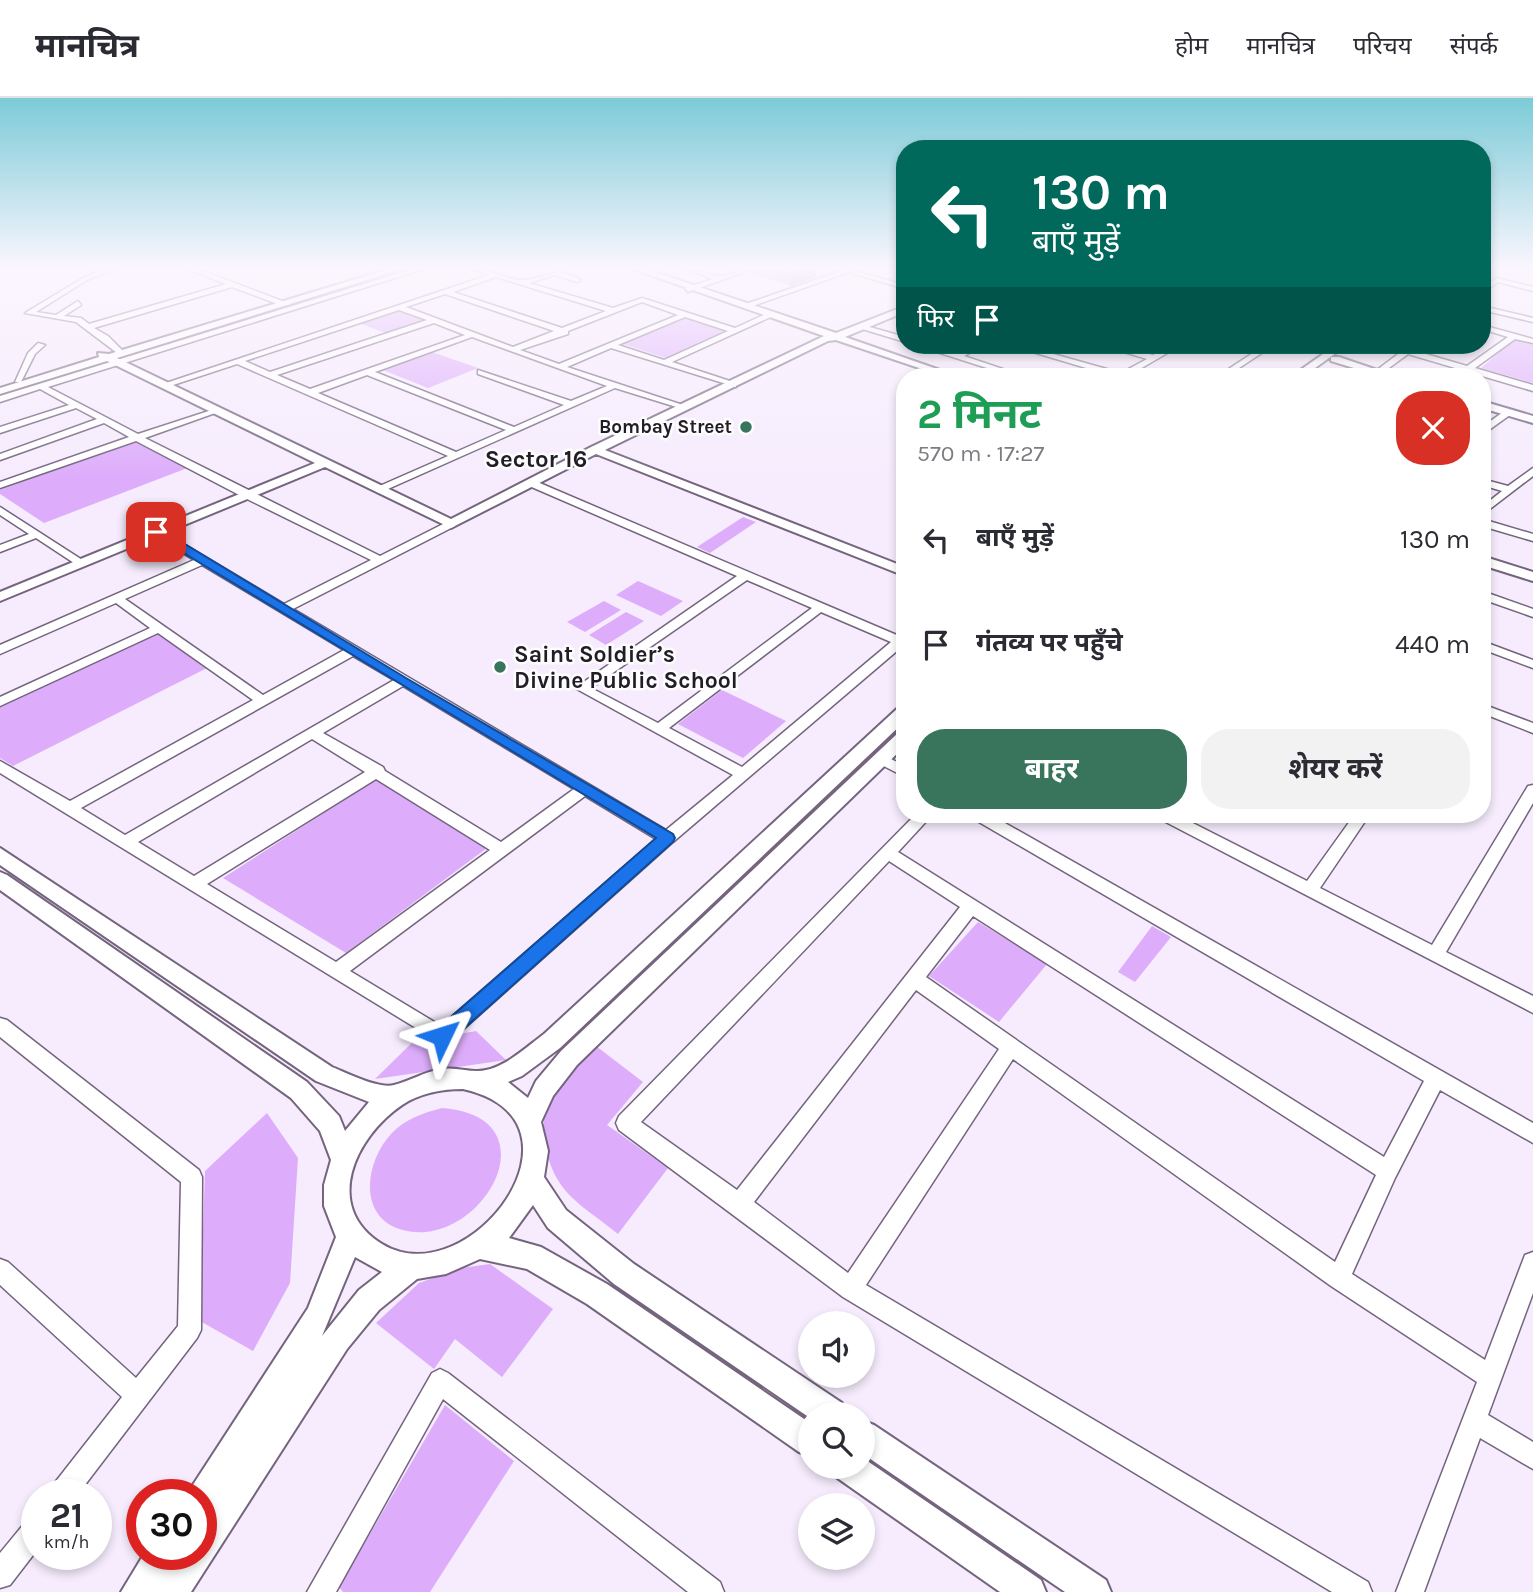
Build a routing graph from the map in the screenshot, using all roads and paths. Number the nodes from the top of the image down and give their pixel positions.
1 (105, 338) edge
2 (172, 338) edge
3 (178, 338) edge
4 (307, 338) edge
5 (381, 338) edge
6 (464, 338) edge
7 (484, 338) edge
8 (548, 338) edge
9 (628, 338) edge
10 (720, 338) edge
11 (830, 338) edge
12 (833, 338) edge
13 (833, 338) edge
14 (1512, 338) edge
15 (41, 345) dead end
16 (610, 345) junction
17 (515, 349) junction
18 (1491, 353) edge
19 (947, 354) edge
20 (962, 354) edge
21 (1044, 354) edge
22 (1138, 354) edge
23 (1160, 354) edge
24 (1256, 354) edge
25 (1329, 354) edge
26 (1342, 354) edge
27 (1402, 354) edge
28 (1427, 354) edge
29 (1489, 354) edge
30 (113, 356) junction
31 (956, 357) junction
32 (1153, 358) junction
33 (1335, 359) junction
34 (238, 361) junction
35 (663, 363) junction
36 (559, 366) junction
37 (915, 368) edge
38 (927, 368) edge
39 (993, 368) edge
40 (1093, 368) edge
41 (1135, 368) edge
42 (1234, 368) edge
43 (1309, 368) edge
44 (1322, 368) edge
45 (1359, 368) edge
46 (1383, 368) edge
47 (1466, 368) edge
48 (1470, 368) edge
49 (368, 372) junction
50 (481, 372) dead end
51 (271, 374) junction
52 (1491, 376) edge
53 (18, 380) junction
54 (164, 385) junction
55 (616, 385) junction
56 (733, 385) junction
57 (40, 386) junction
58 (0, 388) edge
59 (1533, 388) edge
60 (311, 393) junction
61 (0, 399) edge
62 (569, 404) junction
63 (77, 405) junction
64 (1491, 407) edge
65 (683, 408) junction
66 (215, 410) junction
67 (1509, 412) junction
68 (104, 420) junction
69 (1533, 420) edge
70 (1491, 425) edge
71 (0, 429) edge
72 (514, 430) junction
73 (137, 437) junction
74 (595, 450) junction
75 (456, 456) junction
76 (0, 457) edge
77 (325, 463) junction
78 (1533, 471) edge
79 (531, 483) junction
80 (0, 485) edge
81 (1491, 485) edge
82 (379, 489) junction
83 (1509, 490) junction
84 (247, 495) junction
85 (1491, 505) edge
86 (0, 510) edge
87 (451, 524) junction
88 (1491, 525) edge
89 (156, 532) junction
90 (37, 534) junction
91 (1533, 538) edge
92 (0, 549) edge
93 (1491, 556) edge
94 (202, 559) junction
95 (380, 560) junction
96 (80, 563) junction
97 (1491, 563) edge
98 (896, 568) edge
99 (1533, 570) edge
100 (746, 575) junction
101 (1533, 577) edge
102 (0, 597) edge
103 (116, 598) junction
104 (1491, 598) edge
105 (820, 607) junction
106 (283, 609) junction
107 (1533, 613) edge
108 (159, 628) junction
109 (896, 637) edge
110 (896, 644) edge
111 (1491, 648) edge
112 (0, 650) edge
113 (352, 651) junction
114 (1533, 664) edge
115 (402, 681) junction
116 (263, 701) junction
117 (0, 702) edge
118 (1491, 712) edge
119 (896, 719) edge
120 (1533, 728) edge
121 (659, 729) junction
122 (314, 734) junction
123 (896, 745) edge
124 (881, 759) junction
125 (0, 766) edge
126 (896, 767) edge
127 (378, 771) junction
128 (743, 774) junction
129 (584, 789) junction
130 (1533, 790) edge
131 (70, 808) junction
132 (916, 823) edge
133 (993, 823) edge
134 (1199, 823) edge
135 (1357, 823) edge
136 (667, 838) junction
137 (126, 842) junction
138 (502, 850) junction
139 (888, 853) junction
140 (0, 855) edge
141 (0, 880) edge
142 (194, 884) junction
143 (1310, 889) junction
144 (971, 906) junction
145 (1436, 954) junction
146 (337, 971) junction
147 (913, 978) junction
148 (1533, 1005) edge
149 (0, 1026) edge
150 (1012, 1046) junction
151 (1436, 1078) junction
152 (481, 1081) junction
153 (394, 1097) junction
154 (530, 1121) junction
155 (1533, 1134) edge
156 (343, 1159) junction
157 (1388, 1171) junction
158 (531, 1179) junction
159 (739, 1204) junction
160 (350, 1235) junction
161 (479, 1245) junction
162 (1533, 1263) edge
163 (413, 1265) junction
164 (0, 1270) edge
165 (1339, 1278) junction
166 (851, 1289) junction
167 (1489, 1376) junction
168 (138, 1396) junction
169 (813, 1402) edge
170 (1473, 1420) junction
171 (798, 1433) edge
172 (875, 1444) edge
173 (1533, 1456) edge
174 (74, 1479) edge
175 (213, 1479) edge
176 (866, 1479) edge
177 (217, 1522) edge
178 (21, 1548) edge
179 (153, 1570) edge
180 (186, 1570) edge
181 (0, 1575) edge
182 (138, 1592) edge
183 (172, 1592) edge
184 (321, 1592) edge
185 (710, 1592) edge
186 (1029, 1592) edge
187 (1094, 1592) edge
188 (1358, 1592) edge
189 (1410, 1592) edge

1 - 30 street
2 - 30 street
3 - 30 street
4 - 34 street
5 - 51 street
6 - 49 street
7 - 17 street
8 - 17 street
9 - 16 street
10 - 35 street
11 - 56 street
12 - 37 street
13 - 38 street
14 - 18 street
15 - 53 street
16 - 35 street
16 - 36 street
17 - 36 street
19 - 31 street
20 - 31 street
21 - 40 street
22 - 32 street
23 - 32 street
24 - 42 street
25 - 43 street
26 - 33 street
27 - 46 street
28 - 47 street
29 - 48 street
30 - 53 street
30 - 54 street
30 - 57 street
30 - 58 street
31 - 39 street
32 - 41 street
33 - 44 street
33 - 45 street
34 - 51 street
34 - 54 street
35 - 56 street
36 - 55 street
49 - 60 street
49 - 72 street
50 - 62 street
51 - 60 street
52 - 59 street
53 - 58 street
54 - 66 street
55 - 62 street
55 - 65 street
56 - 65 street
57 - 61 street
57 - 63 street
60 - 75 street
62 - 72 street
63 - 68 street
63 - 71 street
64 - 67 street
65 - 74 street
66 - 73 street
66 - 77 street
67 - 69 street
67 - 70 street
68 - 73 street
68 - 76 street
72 - 75 street
73 - 80 street
73 - 84 street
74 - 79 street
74 - 98 street
75 - 82 street
77 - 82 street
77 - 84 street
78 - 83 street
79 - 87 street
79 - 100 street
81 - 83 street
82 - 87 street
83 - 85 street
84 - 89 street
84 - 95 street
86 - 90 street
87 - 95 street
88 - 91 street
89 - 94 street
89 - 96 street
90 - 92 street
90 - 96 street
93 - 99 street
94 - 103 street
94 - 106 street
95 - 106 street
96 - 102 street
97 - 101 street
100 - 105 street
100 - 121 street
103 - 108 street
103 - 112 street
104 - 107 street
105 - 109 street
105 - 121 street
106 - 113 street
108 - 116 street
108 - 117 street
110 - 128 street
111 - 114 street
113 - 115 street
113 - 116 street
115 - 122 street
115 - 129 street
116 - 131 street
118 - 120 street
119 - 152 street
121 - 128 street
122 - 127 street
122 - 137 street
123 - 124 street
124 - 126 street
124 - 154 street
125 - 131 street
127 - 138 street
127 - 142 street
128 - 136 street
129 - 136 street
129 - 138 street
130 - 145 street
131 - 137 street
132 - 139 street
133 - 151 street
134 - 143 street
135 - 143 street
136 - 146 street
137 - 142 street
138 - 146 street
139 - 144 street
139 - 159 street
140 - 153 street
141 - 156 street
142 - 146 street
143 - 145 street
144 - 147 street
144 - 157 street
145 - 148 street
147 - 150 street
147 - 159 street
149 - 168 street
150 - 165 street
150 - 166 street
151 - 155 street
151 - 157 street
152 - 153 street
152 - 154 street
153 - 156 street
154 - 158 street
156 - 160 street
157 - 165 street
158 - 161 street
158 - 169 street
159 - 166 street
160 - 163 street
160 - 175 street
161 - 163 street
161 - 171 street
162 - 167 street
163 - 177 street
164 - 168 street
165 - 167 street
166 - 188 street
167 - 170 street
168 - 174 street
170 - 173 street
170 - 189 street
172 - 187 street
176 - 186 street
178 - 181 street
179 - 182 street
180 - 183 street
184 - 185 street

